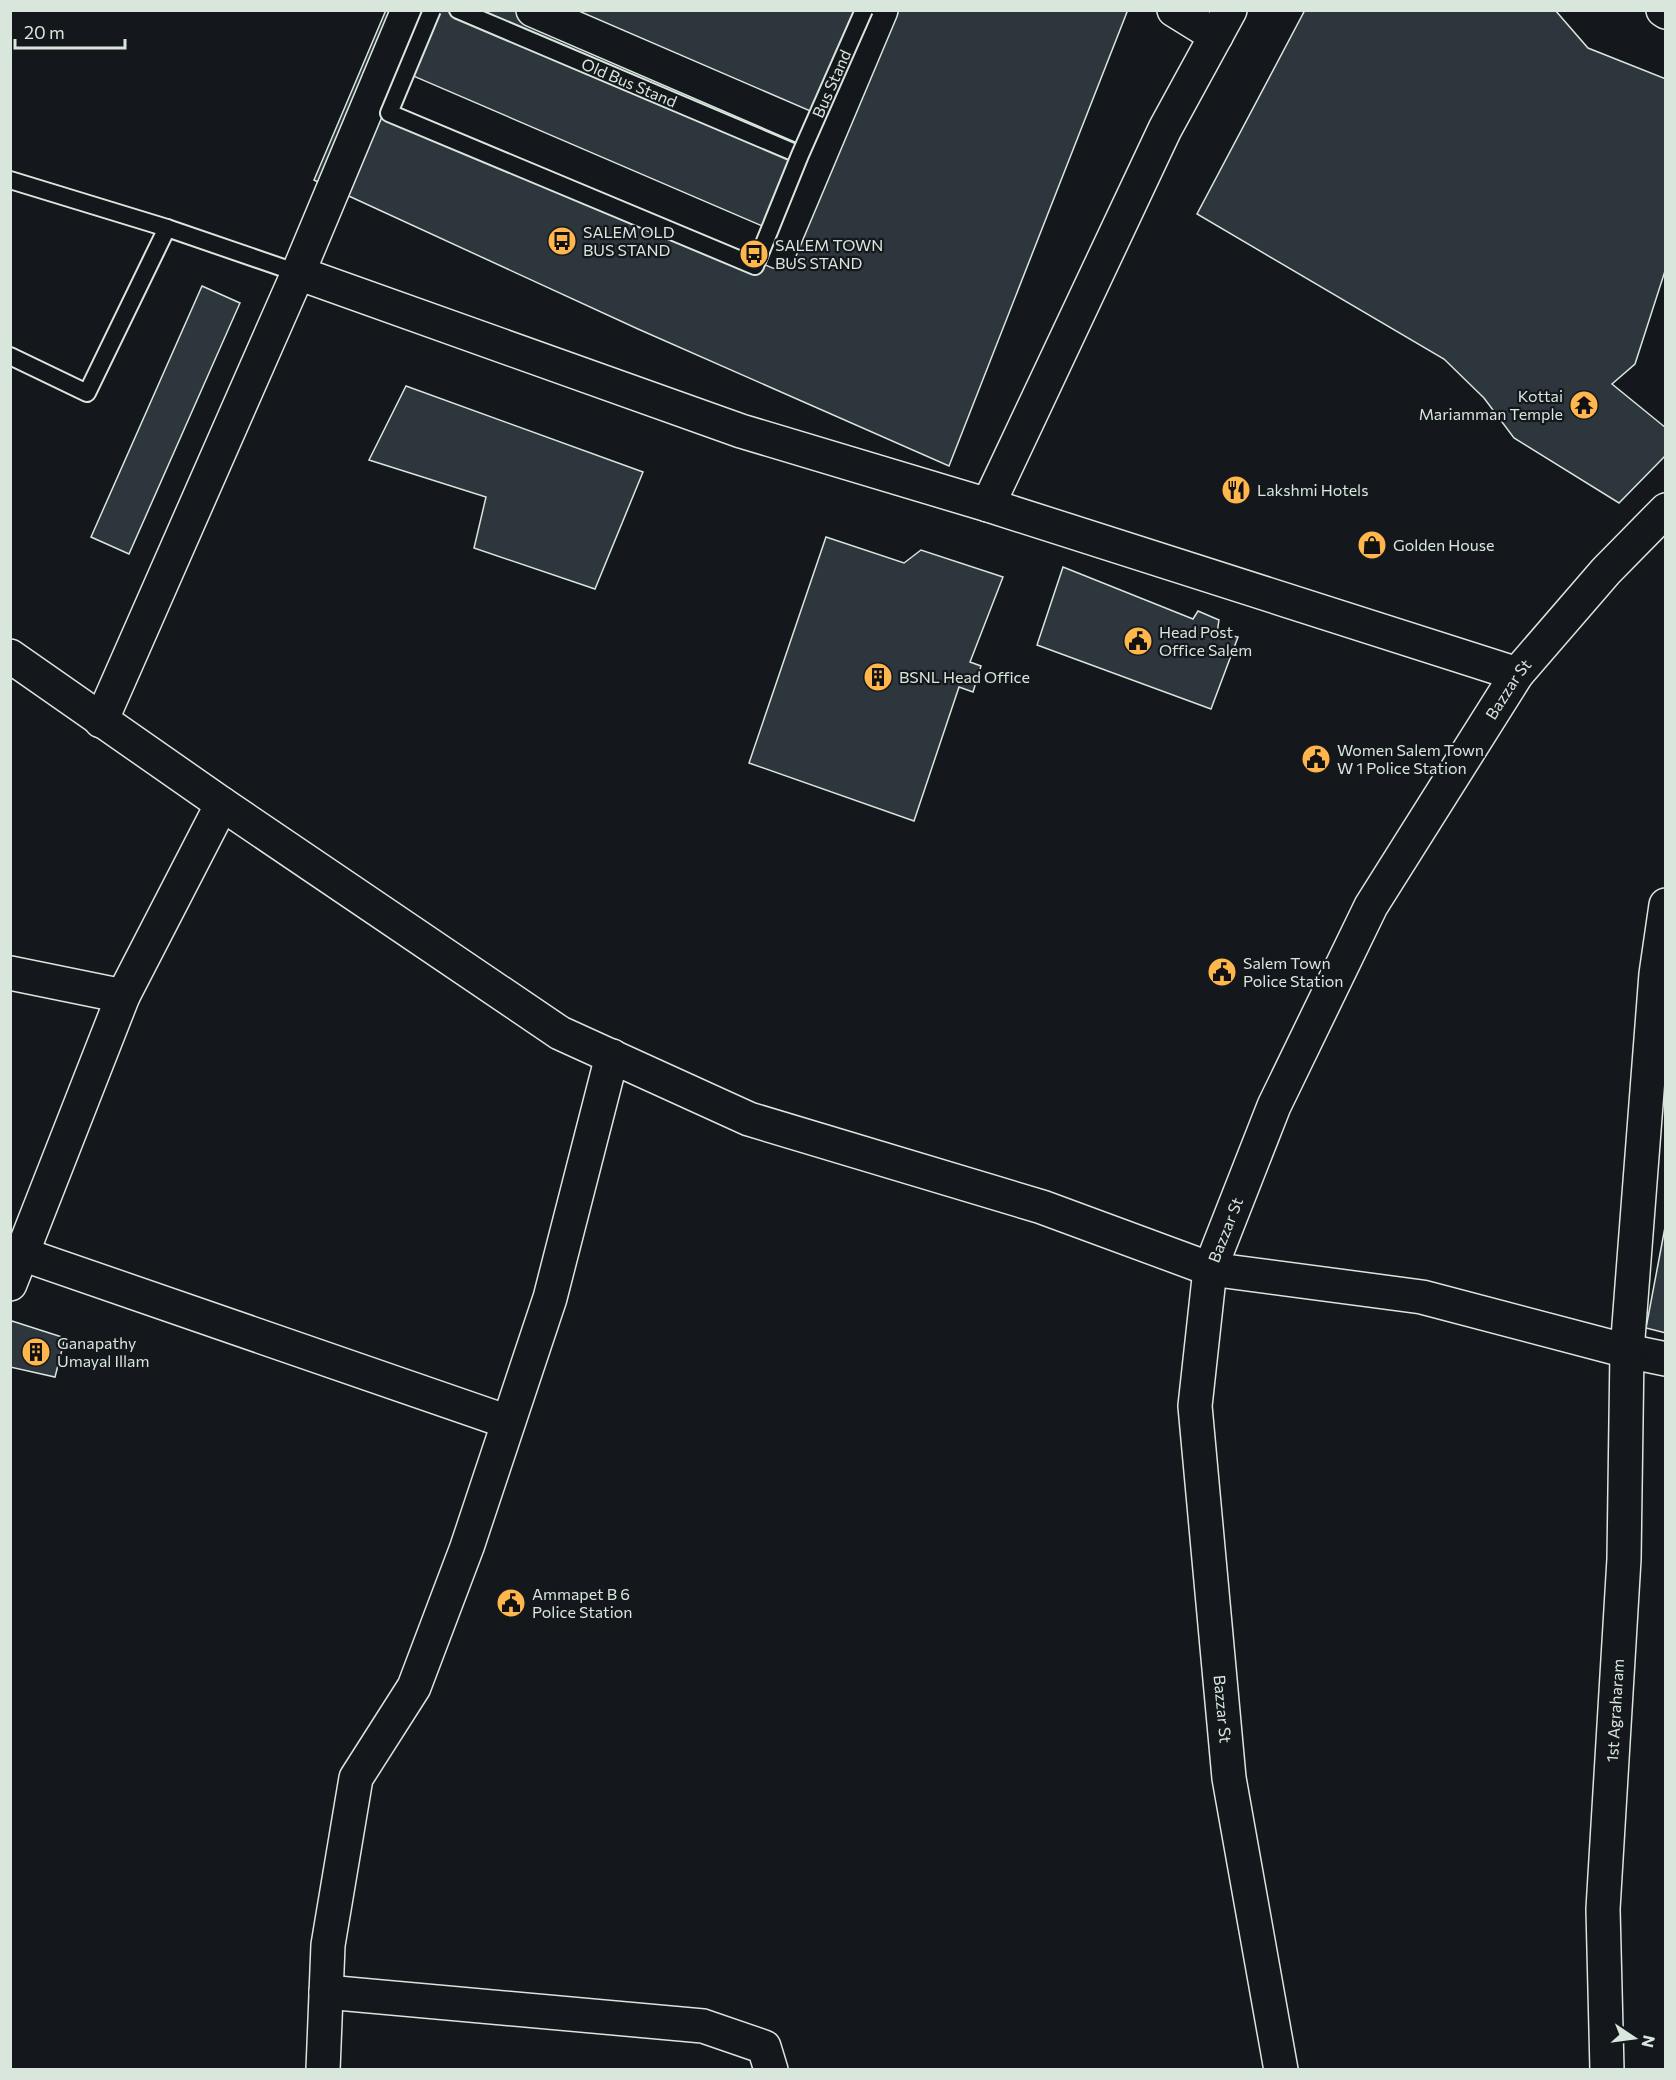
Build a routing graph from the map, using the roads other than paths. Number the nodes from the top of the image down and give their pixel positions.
1 (408, 10) edge
2 (432, 10) edge
3 (458, 10) edge
4 (533, 10) edge
5 (864, 10) edge
6 (881, 10) edge
7 (1174, 10) edge
8 (1222, 23) edge
9 (379, 80) junction
10 (813, 146) junction
11 (10, 180) edge
12 (167, 228) junction
13 (298, 273) junction
14 (10, 356) edge
15 (988, 505) junction
16 (1665, 510) edge
17 (10, 656) edge
18 (1517, 674) junction
19 (101, 721) junction
20 (222, 804) junction
21 (1665, 905) edge
22 (10, 973) edge
23 (123, 996) junction
24 (612, 1056) junction
25 (22, 1254) junction
26 (1210, 1269) junction
27 (10, 1284) edge
28 (1627, 1351) junction
29 (1665, 1359) edge
30 (508, 1422) junction
31 (326, 1992) junction
32 (323, 2070) edge
33 (771, 2070) edge
34 (1281, 2070) edge
35 (1607, 2070) edge

1 - 9 main road
2 - 10 lane, Bus Stand, bridge
3 - 10 lane, Old Bus Stand
4 - 10 main road
5 - 10 lane, Bus Stand, bridge
6 - 10 main road
7 - 8 main road
8 - 15 main road
9 - 10 main road
9 - 13 main road
11 - 12 lane
12 - 13 lane
12 - 14 lane
13 - 15 main road
13 - 19 main road
15 - 18 main road
16 - 18 main road, Bazzar St
17 - 19 main road
18 - 26 main road, Bazzar St
19 - 20 main road
20 - 23 main road
20 - 24 main road
21 - 28 main road, 1st Agraharam
22 - 23 main road
23 - 25 main road
24 - 26 main road
24 - 30 main road
25 - 27 main road
25 - 30 main road
26 - 28 main road
26 - 34 main road, Bazzar St
28 - 29 main road
28 - 35 main road, 1st Agraharam
30 - 31 main road
31 - 32 main road
31 - 33 main road

